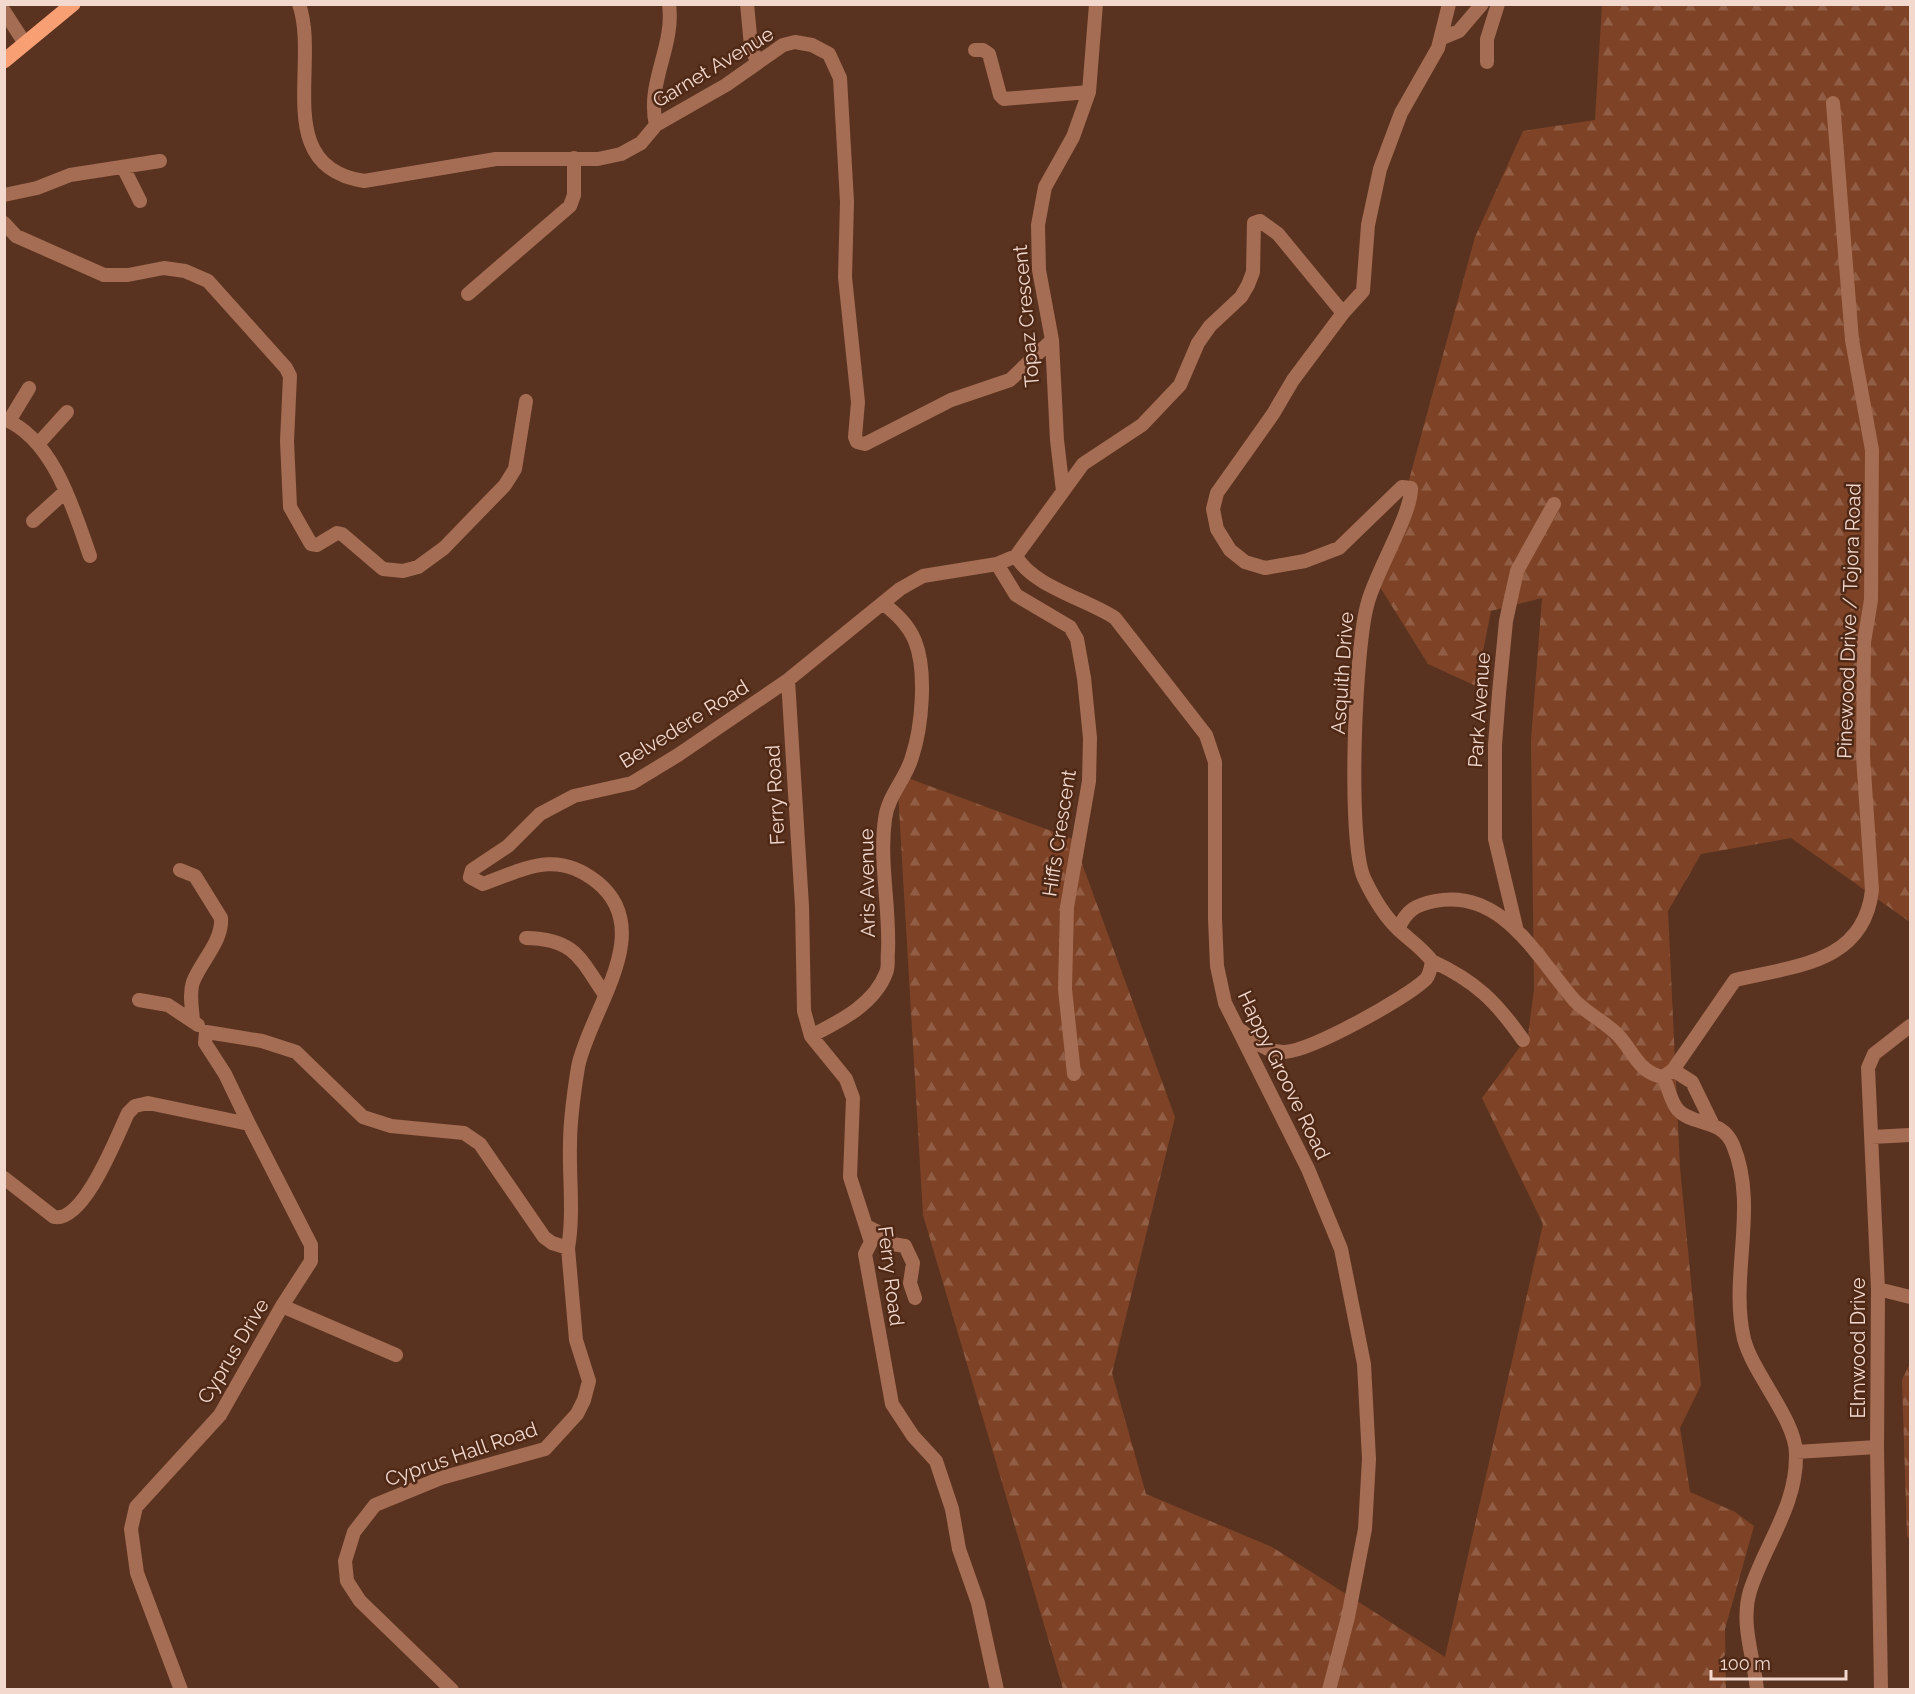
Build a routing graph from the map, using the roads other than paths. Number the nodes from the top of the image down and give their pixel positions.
1 (73, 4) edge
2 (299, 4) edge
3 (669, 4) edge
4 (747, 4) edge
5 (1096, 4) edge
6 (1449, 4) edge
7 (1482, 4) edge
8 (1498, 4) edge
9 (4, 11) edge
10 (1442, 38) junction
11 (24, 42) junction
12 (975, 50) dead end
13 (4, 61) edge
14 (757, 62) junction
15 (1487, 62) dead end
16 (1089, 92) junction
17 (1833, 103) dead end
18 (656, 125) junction
19 (574, 158) junction
20 (160, 161) dead end
21 (123, 167) junction
22 (4, 195) edge
23 (140, 201) dead end
24 (4, 223) edge
25 (10, 237) edge
26 (468, 294) dead end
27 (1343, 313) junction
28 (1052, 340) junction
29 (29, 387) dead end
30 (526, 401) dead end
31 (67, 412) dead end
32 (7, 420) edge
33 (38, 444) junction
34 (66, 491) junction
35 (1063, 491) junction
36 (1554, 504) dead end
37 (33, 521) dead end
38 (90, 556) dead end
39 (1016, 556) junction
40 (997, 564) junction
41 (883, 603) junction
42 (788, 680) junction
43 (180, 870) dead end
44 (1516, 927) junction
45 (1398, 929) junction
46 (526, 938) dead end
47 (1432, 961) junction
48 (605, 995) junction
49 (139, 1000) dead end
50 (193, 1020) junction
51 (1911, 1026) edge
52 (1237, 1027) junction
53 (206, 1032) junction
54 (811, 1036) junction
55 (1523, 1040) dead end
56 (1668, 1073) junction
57 (1074, 1074) dead end
58 (1712, 1123) junction
59 (249, 1124) junction
60 (1911, 1135) edge
61 (1872, 1137) junction
62 (4, 1178) edge
63 (866, 1226) junction
64 (568, 1248) junction
65 (1878, 1289) junction
66 (1911, 1297) edge
67 (915, 1298) dead end
68 (282, 1305) junction
69 (396, 1355) dead end
70 (1877, 1447) junction
71 (1796, 1452) junction
72 (181, 1689) edge
73 (452, 1689) edge
74 (997, 1689) edge
75 (1329, 1689) edge
76 (1757, 1689) edge
77 (1881, 1689) edge

1 - 11 main road
2 - 19 street, Garnet Avenue
3 - 18 street
4 - 14 street
5 - 16 street, Topaz Crescent
6 - 10 street
7 - 10 street
8 - 15 street
9 - 11 street
10 - 27 street
11 - 13 main road
12 - 16 street
14 - 18 street, Garnet Avenue
14 - 28 street, Garnet Avenue
16 - 28 street, Topaz Crescent
17 - 56 street, Pinewood Drive / Tojora Road
18 - 19 street, Garnet Avenue
19 - 26 street
20 - 21 street
21 - 22 street
21 - 23 street
24 - 25 street
25 - 30 street
27 - 35 street
27 - 45 street, Asquith Drive
28 - 35 street, Topaz Crescent
29 - 32 street
31 - 33 street
32 - 33 street
33 - 34 street
34 - 37 street
34 - 38 street
35 - 39 street
36 - 44 street, Park Avenue
39 - 40 street, Belvedere Road
39 - 52 street, Happy Groove Road
40 - 41 street, Belvedere Road
40 - 57 street, Hiffs Crescent
41 - 42 street, Belvedere Road
41 - 54 street, Aris Avenue
42 - 48 street, Belvedere Road
42 - 54 street, Ferry Road
43 - 50 street
44 - 45 street
44 - 56 street
45 - 47 street, Asquith Drive
46 - 48 street
47 - 52 street
47 - 55 street
48 - 64 street, Belvedere Road
49 - 50 street
50 - 53 street
51 - 61 street, Elmwood Drive
52 - 75 street, Happy Groove Road
53 - 59 street
53 - 64 street
54 - 63 street, Ferry Road
56 - 58 street
56 - 58 street
58 - 71 street
59 - 62 street
59 - 68 street, Cyprus Drive
60 - 61 street
61 - 65 street, Elmwood Drive
63 - 67 street
63 - 74 street, Ferry Road
64 - 73 street, Cyprus Hall Road
65 - 66 street
65 - 70 street, Elmwood Drive
68 - 69 street
68 - 72 street, Cyprus Drive
70 - 71 street
70 - 77 street, Elmwood Drive
71 - 76 street

